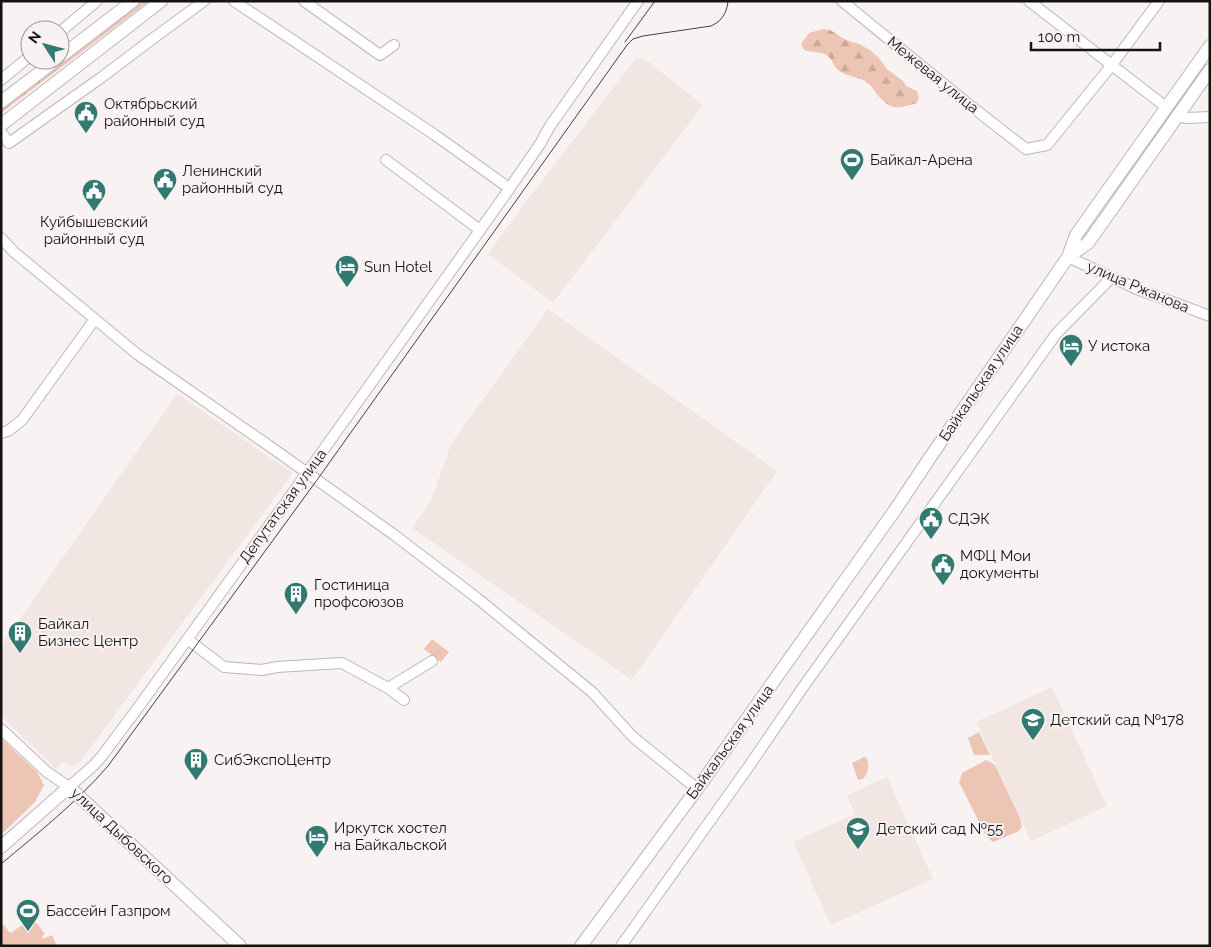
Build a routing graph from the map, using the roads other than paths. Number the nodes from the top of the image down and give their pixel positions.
1 (97, 1) edge
2 (133, 1) edge
3 (161, 1) edge
4 (204, 1) edge
5 (234, 1) edge
6 (304, 1) edge
7 (638, 1) edge
8 (842, 1) edge
9 (1029, 1) edge
10 (1159, 1) edge
11 (70, 24) edge
12 (394, 44) dead end
13 (1210, 46) edge
14 (70, 49) edge
15 (20, 64) edge
16 (1111, 66) junction
17 (43, 70) edge
18 (1210, 70) edge
19 (1, 80) edge
20 (1, 102) edge
21 (1166, 107) junction
22 (1177, 115) junction
23 (1210, 117) edge
24 (1, 124) edge
25 (1, 132) edge
26 (386, 160) dead end
27 (509, 188) junction
28 (480, 230) junction
29 (1, 238) edge
30 (1068, 257) junction
31 (1111, 278) junction
32 (1210, 316) edge
33 (95, 319) junction
34 (1, 433) edge
35 (307, 473) junction
36 (187, 639) junction
37 (432, 661) dead end
38 (388, 688) junction
39 (404, 700) dead end
40 (1, 729) edge
41 (69, 787) junction
42 (696, 788) junction
43 (1, 847) edge
44 (240, 946) edge
45 (581, 946) edge
46 (621, 946) edge

1 - 11 street
2 - 14 main road
3 - 24 main road
4 - 25 street
5 - 27 street
6 - 12 street
7 - 27 street, Депутатская улица
8 - 16 street, Межевая улица
9 - 16 street
10 - 16 street
13 - 21 main road, Байкальская улица
15 - 19 street
16 - 21 street
17 - 20 main road
18 - 22 main road, Байкальская улица
21 - 30 main road, Байкальская улица
22 - 23 street
22 - 30 main road, Байкальская улица
26 - 28 street
27 - 28 street, Депутатская улица
28 - 35 street, Депутатская улица
29 - 33 street
30 - 31 street, улица Ржанова
30 - 42 main road, Байкальская улица
31 - 32 street, улица Ржанова
31 - 46 street
33 - 34 street
33 - 35 street
35 - 36 street, Депутатская улица
35 - 42 street
36 - 38 street
36 - 41 street, Депутатская улица
37 - 38 street
38 - 39 street
40 - 41 street, улица Дыбовского
41 - 43 main road, Депутатская улица
41 - 44 main road, улица Дыбовского
42 - 45 main road, Байкальская улица

